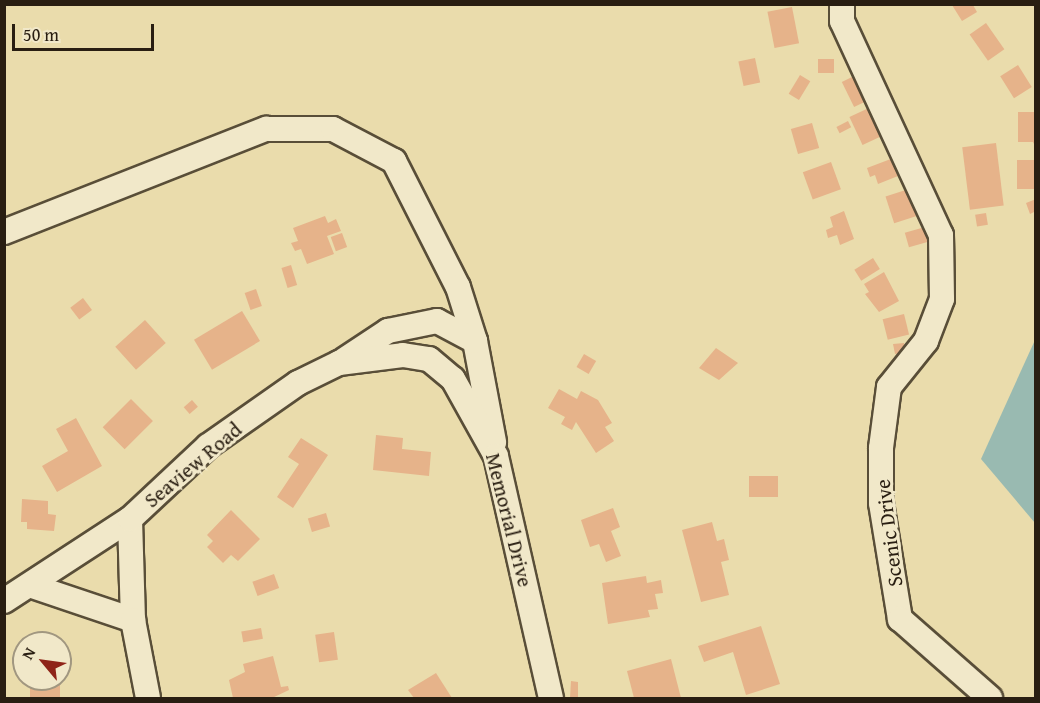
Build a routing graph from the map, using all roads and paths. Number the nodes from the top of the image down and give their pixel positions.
1 (842, 4) edge
2 (4, 232) edge
3 (458, 287) junction
4 (445, 325) junction
5 (476, 341) junction
6 (422, 358) junction
7 (339, 363) junction
8 (496, 456) junction
9 (129, 519) junction
10 (32, 586) junction
11 (4, 601) edge
12 (133, 620) junction
13 (148, 699) edge
14 (551, 699) edge
15 (990, 699) edge

1 - 15 street, Scenic Drive
2 - 3 street
3 - 4 street
3 - 5 street
4 - 5 street
4 - 6 street, Seaview Road
4 - 7 street
5 - 8 street
6 - 7 street, Seaview Road
6 - 8 street, Memorial Drive
7 - 9 street, Seaview Road
8 - 14 street, Memorial Drive
9 - 10 street, Seaview Road
9 - 12 street
10 - 11 street, Seaview Road
10 - 12 street
12 - 13 street

